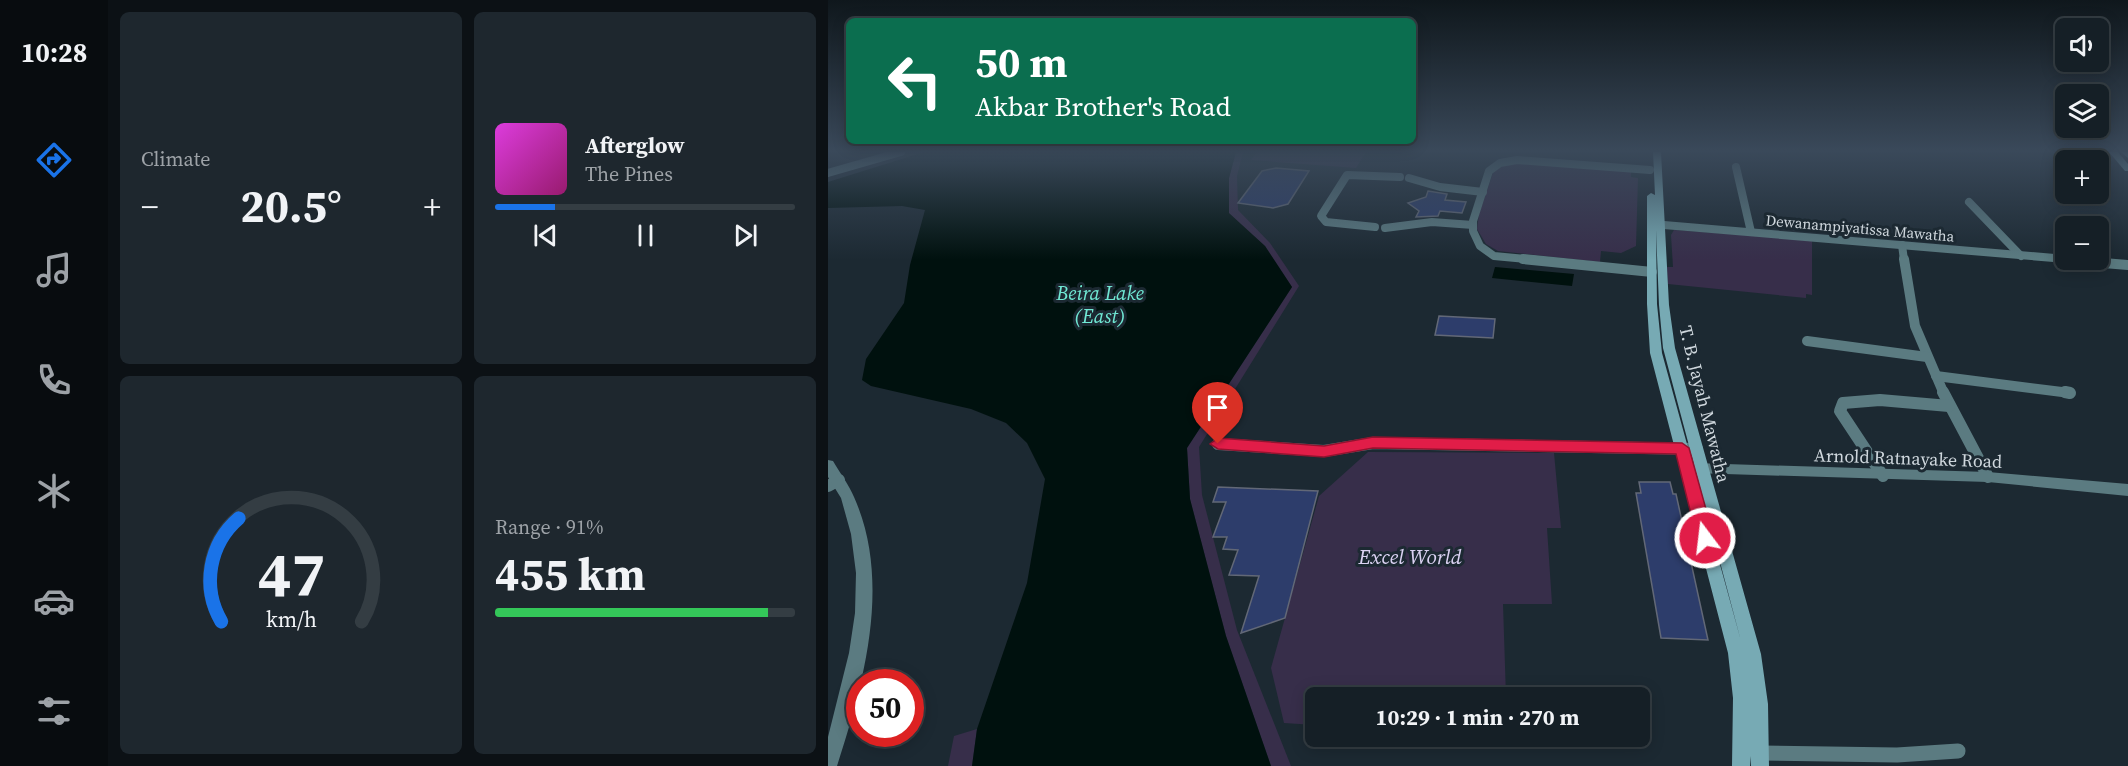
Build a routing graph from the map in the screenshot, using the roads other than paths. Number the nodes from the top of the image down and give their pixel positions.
1 (1339, 188) edge
2 (1446, 188) edge
3 (1485, 188) edge
4 (1652, 188) edge
5 (1657, 188) edge
6 (1741, 188) edge
7 (1483, 192) junction
8 (1970, 202) dead end
9 (1656, 224) junction
10 (1473, 225) junction
11 (1375, 227) dead end
12 (1385, 228) dead end
13 (1751, 232) junction
14 (1902, 245) junction
15 (2021, 256) junction
16 (2055, 258) edge
17 (2109, 263) edge
18 (2128, 265) edge
19 (1652, 273) junction
20 (1808, 341) dead end
21 (1927, 357) junction
22 (1936, 376) junction
23 (2070, 393) dead end
24 (1949, 406) junction
25 (1218, 444) dead end
26 (1682, 448) junction
27 (1697, 449) junction
28 (828, 465) edge
29 (1687, 468) junction
30 (1703, 468) junction
31 (1884, 476) junction
32 (1988, 477) junction
33 (834, 483) edge
34 (2128, 490) edge
35 (1958, 751) dead end
36 (1760, 760) edge
37 (828, 766) edge
38 (1741, 766) edge

1 - 11 street
2 - 7 street
3 - 7 street
4 - 9 main road, T. B. Jayah Mawatha
5 - 9 main road, T. B. Jayah Mawatha
6 - 13 street
7 - 10 street
8 - 15 street
9 - 13 street, Dewanampiyatissa Mawatha
9 - 19 main road, T. B. Jayah Mawatha
9 - 27 main road, T. B. Jayah Mawatha
10 - 12 street
10 - 19 street
13 - 14 street, Dewanampiyatissa Mawatha
14 - 15 street, Dewanampiyatissa Mawatha
14 - 21 street
15 - 16 street, Dewanampiyatissa Mawatha
17 - 18 street, Dewanampiyatissa Mawatha
19 - 26 main road, T. B. Jayah Mawatha
20 - 21 street
21 - 22 street
22 - 23 street
22 - 24 street
24 - 31 street
24 - 32 street
25 - 26 street
26 - 27 street
26 - 29 main road, T. B. Jayah Mawatha
27 - 30 main road, T. B. Jayah Mawatha
28 - 33 street
29 - 30 street, Arnold Ratnayake Road
29 - 38 main road, T. B. Jayah Mawatha
30 - 31 street, Arnold Ratnayake Road
30 - 36 main road, T. B. Jayah Mawatha
31 - 32 street, Arnold Ratnayake Road
32 - 34 street, Arnold Ratnayake Road
33 - 37 street
35 - 36 street

